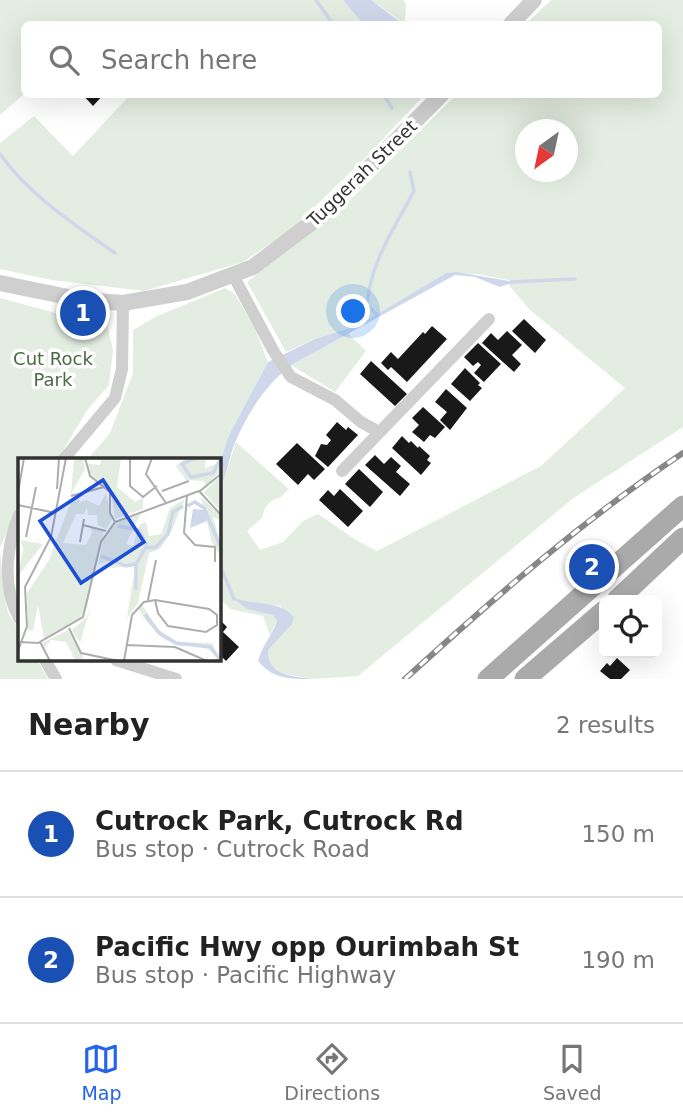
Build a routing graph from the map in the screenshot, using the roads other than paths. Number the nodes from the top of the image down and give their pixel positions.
1 (534, 0) edge
2 (514, 21) edge
3 (438, 98) edge
4 (233, 275) junction
5 (0, 283) edge
6 (122, 303) junction
7 (489, 320) dead end
8 (379, 432) junction
9 (65, 458) edge
10 (342, 471) dead end
11 (683, 506) edge
12 (18, 518) edge
13 (683, 538) edge
14 (622, 595) edge
15 (18, 616) edge
16 (599, 616) edge
17 (520, 651) junction
18 (46, 662) edge
19 (122, 662) edge
20 (535, 676) edge
21 (56, 679) edge
22 (176, 679) edge
23 (488, 679) edge

1 - 2 street
3 - 4 street, Tuggerah Street
4 - 6 street, Tuggerah Street
4 - 8 street
5 - 6 street, Tuggerah Street
6 - 9 street
7 - 8 street
8 - 10 street
11 - 17 main road
12 - 15 street
13 - 14 main road
16 - 20 main road
17 - 20 street
17 - 23 main road
18 - 21 street
19 - 22 street

